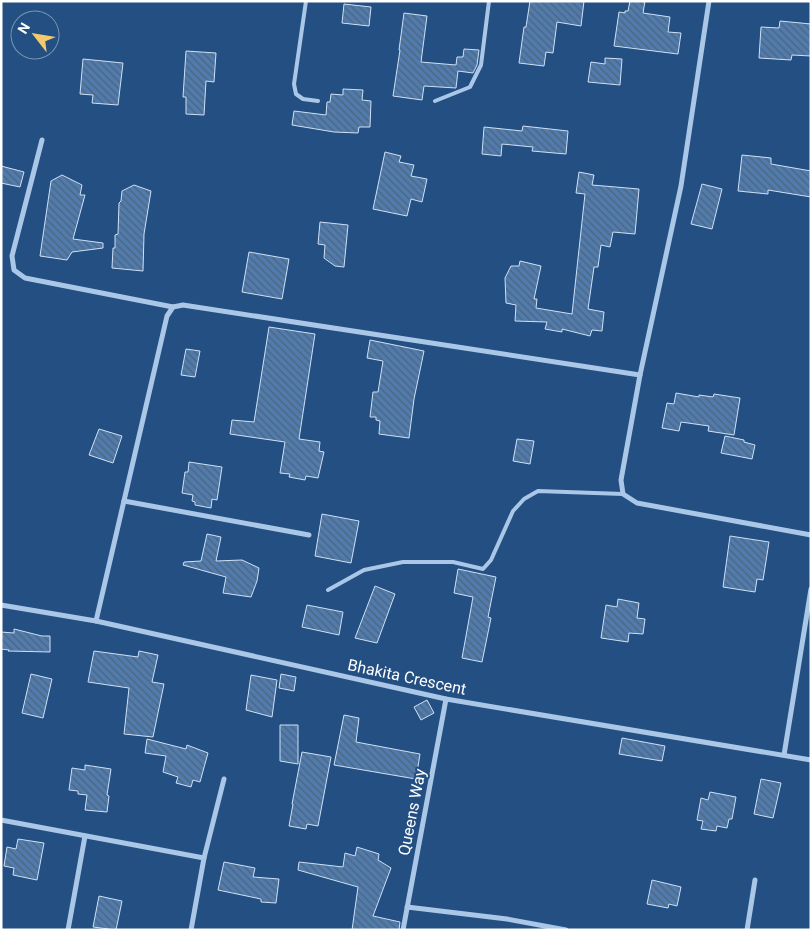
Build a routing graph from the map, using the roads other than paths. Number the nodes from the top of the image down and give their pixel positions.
1 (306, 1) edge
2 (489, 1) edge
3 (710, 1) edge
4 (318, 101) dead end
5 (435, 101) dead end
6 (42, 140) dead end
7 (173, 307) junction
8 (640, 375) junction
9 (624, 494) junction
10 (124, 501) junction
11 (309, 535) dead end
12 (811, 535) edge
13 (811, 589) edge
14 (328, 590) dead end
15 (1, 605) edge
16 (96, 621) junction
17 (446, 699) junction
18 (784, 755) junction
19 (811, 760) edge
20 (224, 778) dead end
21 (1, 820) edge
22 (85, 836) junction
23 (204, 858) junction
24 (754, 880) dead end
25 (407, 907) junction
26 (68, 930) edge
27 (192, 930) edge
28 (403, 930) edge
29 (566, 930) edge
30 (747, 930) edge

1 - 4 lane
2 - 5 lane
3 - 8 street
6 - 7 street
7 - 8 street
7 - 10 street
8 - 9 street
9 - 12 street
9 - 14 lane
10 - 11 street
10 - 16 street
13 - 18 street
15 - 16 street, Bhakita Crescent
16 - 17 street, Bhakita Crescent
17 - 18 street, Bhakita Crescent
17 - 25 street, Queens Way
18 - 19 street, Bhakita Crescent
20 - 23 street
21 - 22 street
22 - 23 street
22 - 26 street
23 - 27 street
24 - 30 street
25 - 28 street, Queens Way
25 - 29 street

